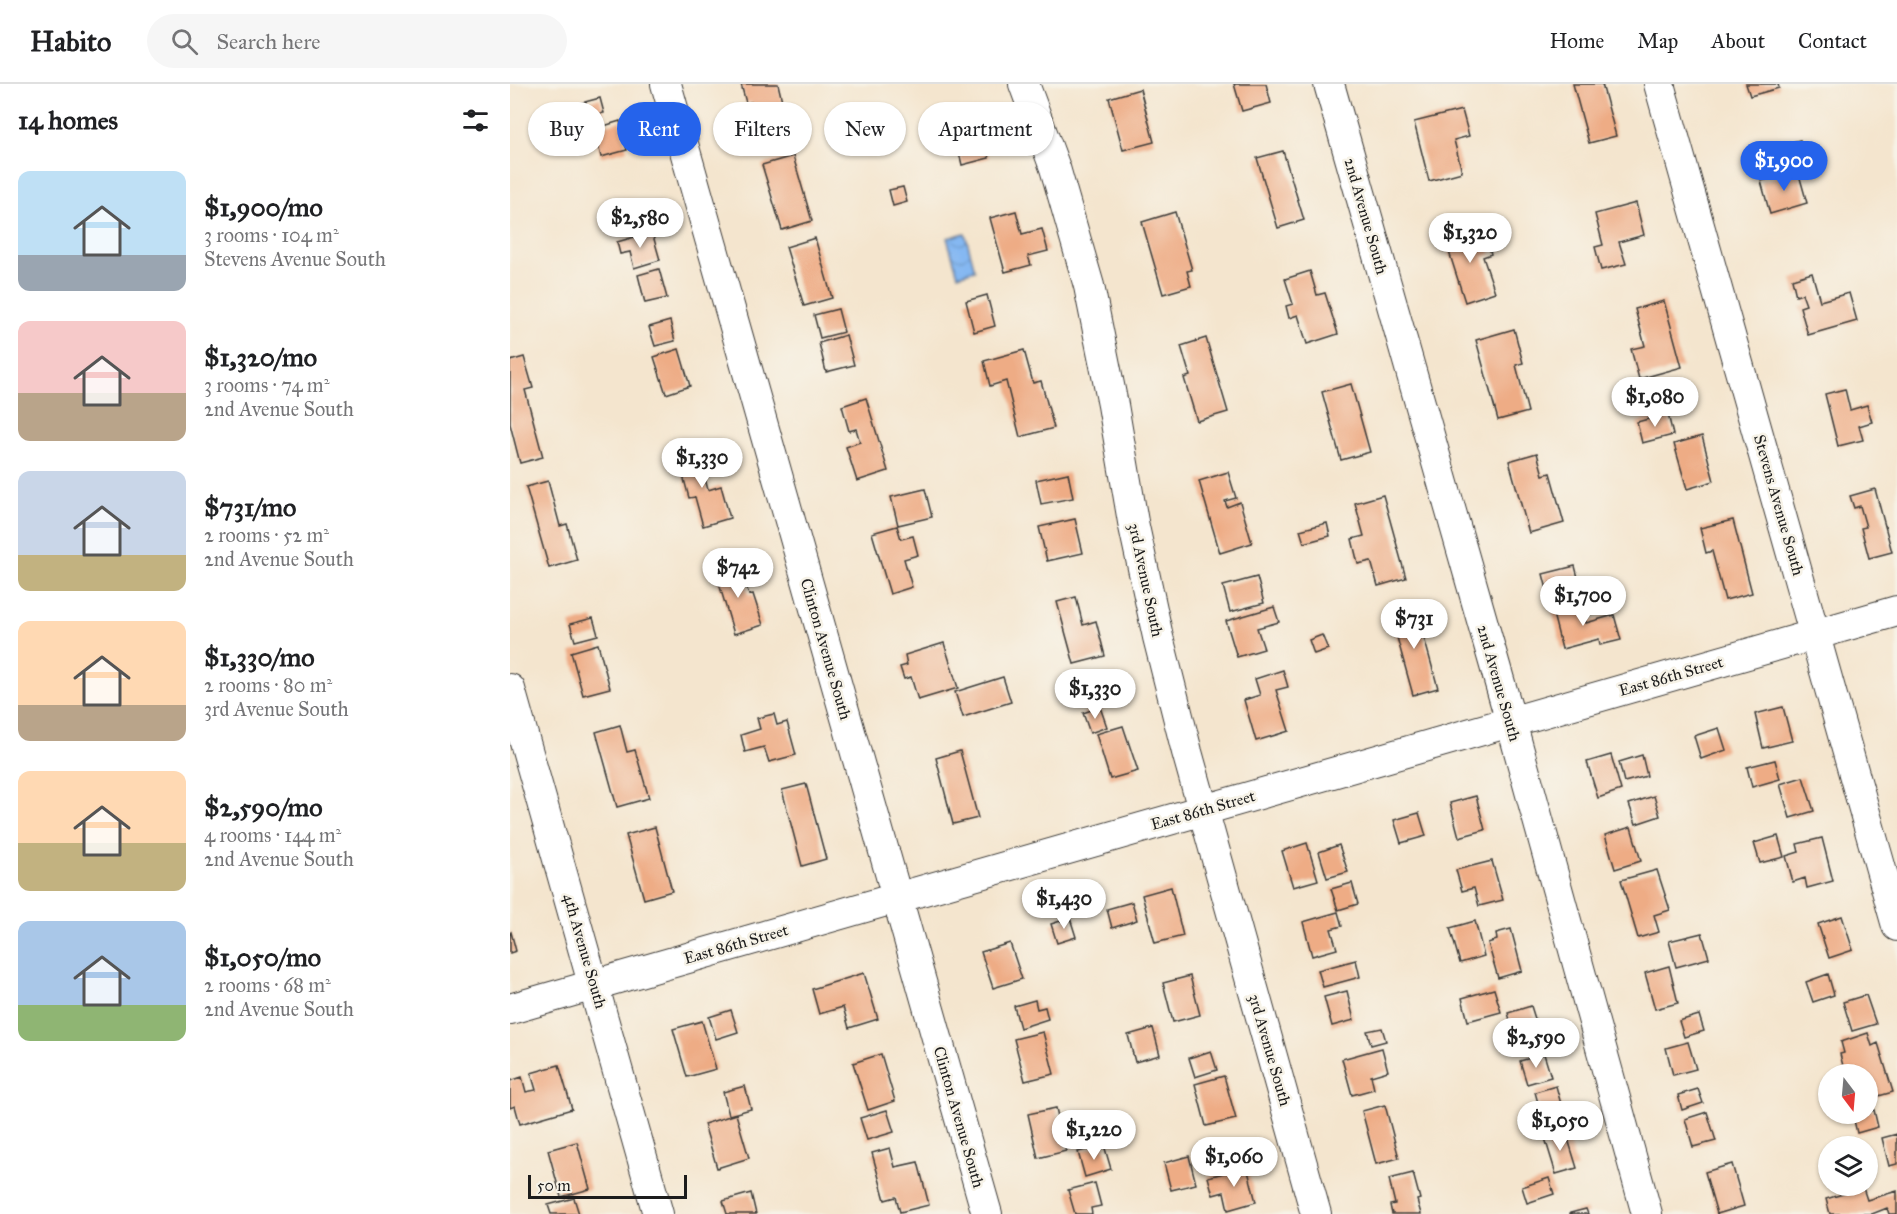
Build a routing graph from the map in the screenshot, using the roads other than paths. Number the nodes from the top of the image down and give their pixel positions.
1 (666, 84) edge
2 (1024, 84) edge
3 (1329, 84) edge
4 (1659, 84) edge
5 (1897, 611) edge
6 (1816, 634) junction
7 (510, 689) edge
8 (1510, 722) junction
9 (1203, 810) junction
10 (896, 898) junction
11 (1897, 926) edge
12 (594, 985) junction
13 (510, 1009) edge
14 (658, 1214) edge
15 (987, 1214) edge
16 (1316, 1214) edge
17 (1647, 1214) edge

1 - 10 street, Clinton Avenue South
2 - 9 street, 3rd Avenue South
3 - 8 street, 2nd Avenue South
4 - 6 street, Stevens Avenue South
5 - 6 street, East 86th Street
6 - 8 street, East 86th Street
6 - 11 street, Stevens Avenue South
7 - 12 street, 4th Avenue South
8 - 9 street, East 86th Street
8 - 17 street, 2nd Avenue South
9 - 10 street, East 86th Street
9 - 16 street, 3rd Avenue South
10 - 12 street, East 86th Street
10 - 15 street, Clinton Avenue South
12 - 13 street, East 86th Street
12 - 14 street, 4th Avenue South

